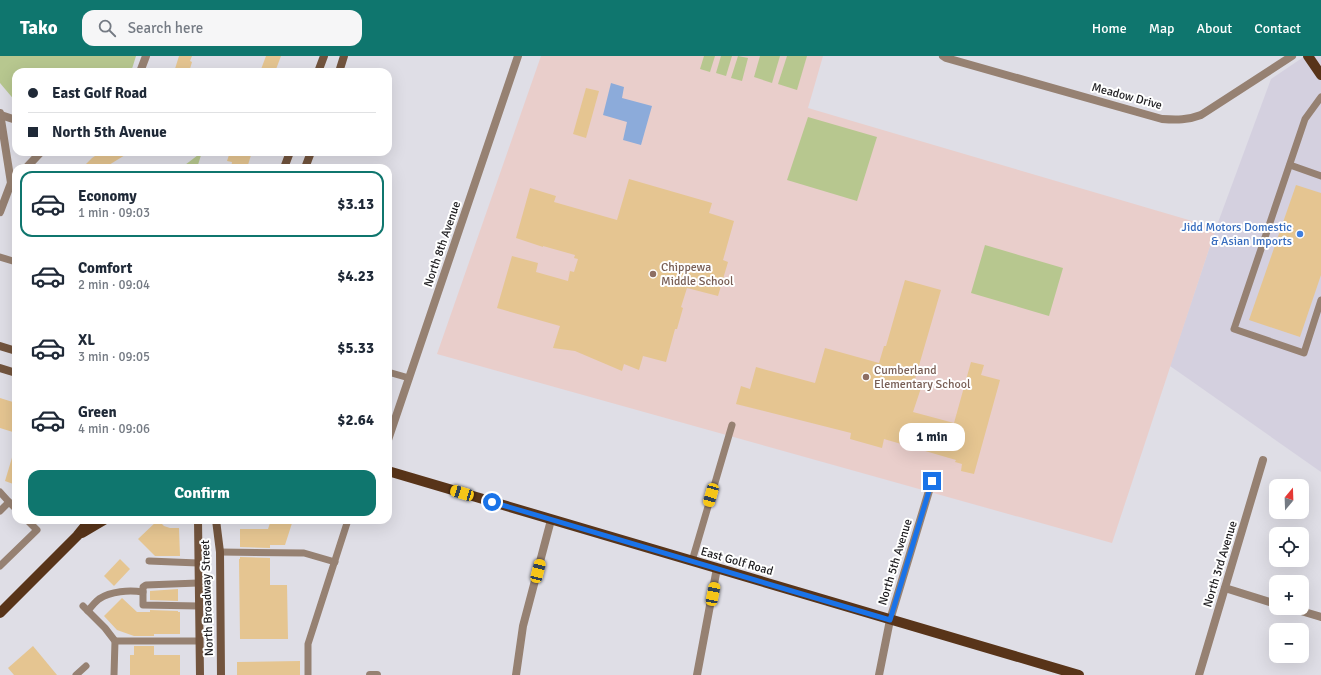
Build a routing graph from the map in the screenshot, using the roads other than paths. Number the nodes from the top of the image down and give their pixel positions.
1 (146, 56) edge
2 (324, 56) edge
3 (344, 56) edge
4 (518, 56) edge
5 (943, 56) edge
6 (1292, 56) edge
7 (1308, 56) edge
8 (142, 68) edge
9 (320, 68) edge
10 (340, 68) edge
11 (1321, 75) edge
12 (1321, 97) edge
13 (1, 114) edge
14 (12, 118) edge
15 (37, 156) edge
16 (30, 164) edge
17 (1290, 165) junction
18 (12, 174) edge
19 (1321, 176) edge
20 (12, 182) edge
21 (0, 212) edge
22 (0, 257) edge
23 (12, 261) edge
24 (1321, 300) edge
25 (0, 346) edge
26 (12, 350) edge
27 (0, 368) edge
28 (12, 371) edge
29 (392, 373) edge
30 (409, 378) junction
31 (732, 425) dead end
32 (392, 428) edge
33 (1263, 460) dead end
34 (392, 472) edge
35 (932, 481) dead end
36 (0, 492) edge
37 (9, 502) junction
38 (12, 505) edge
39 (0, 511) edge
40 (551, 520) junction
41 (31, 524) edge
42 (87, 524) edge
43 (97, 524) edge
44 (198, 524) edge
45 (216, 524) edge
46 (347, 524) edge
47 (77, 536) junction
48 (220, 552) junction
49 (150, 561) dead end
50 (692, 561) junction
51 (335, 562) junction
52 (198, 563) junction
53 (0, 566) edge
54 (718, 568) junction
55 (198, 583) junction
56 (1225, 588) junction
57 (143, 592) junction
58 (1269, 602) edge
59 (199, 606) junction
60 (0, 613) edge
61 (1309, 613) edge
62 (1321, 617) edge
63 (890, 620) junction
64 (116, 641) junction
65 (200, 641) junction
66 (86, 666) dead end
67 (1057, 672) edge
68 (76, 675) edge
69 (114, 675) edge
70 (200, 675) edge
71 (221, 675) edge
72 (308, 675) edge
73 (370, 675) edge
74 (377, 675) edge
75 (516, 675) edge
76 (697, 675) edge
77 (879, 675) edge
78 (1079, 675) edge
79 (1199, 675) edge

1 - 8 street
2 - 9 street
3 - 10 street
4 - 30 street, North 8th Avenue
5 - 6 street, Meadow Drive
7 - 11 main road
12 - 17 lane
13 - 14 street
13 - 18 street
15 - 16 street
17 - 19 lane
17 - 24 lane
20 - 21 street
22 - 23 lane
25 - 26 street
27 - 28 street
29 - 30 lane
30 - 32 street, North 8th Avenue
31 - 50 lane
33 - 56 street, North 3rd Avenue
34 - 40 main road, East Golf Road
35 - 63 street, North 5th Avenue
36 - 37 lane
37 - 38 lane
37 - 39 lane
40 - 50 main road, East Golf Road
40 - 75 street
41 - 53 lane
42 - 47 main road
43 - 47 main road
44 - 52 street, North Broadway Street
45 - 48 street, North Broadway Street
46 - 51 lane
47 - 60 main road
48 - 51 lane
48 - 71 street, North Broadway Street
49 - 52 lane
50 - 54 main road, East Golf Road
51 - 72 lane
52 - 55 street, North Broadway Street
54 - 63 main road, East Golf Road
54 - 76 street
55 - 57 lane
55 - 59 street, North Broadway Street
56 - 58 street
56 - 79 street, North 3rd Avenue
57 - 59 lane
57 - 64 lane
59 - 65 street, North Broadway Street
61 - 62 street
63 - 67 main road, East Golf Road
63 - 77 street, North 5th Avenue
64 - 65 lane
64 - 69 lane
65 - 70 street, North Broadway Street
66 - 68 lane
67 - 78 main road, East Golf Road
73 - 74 street

